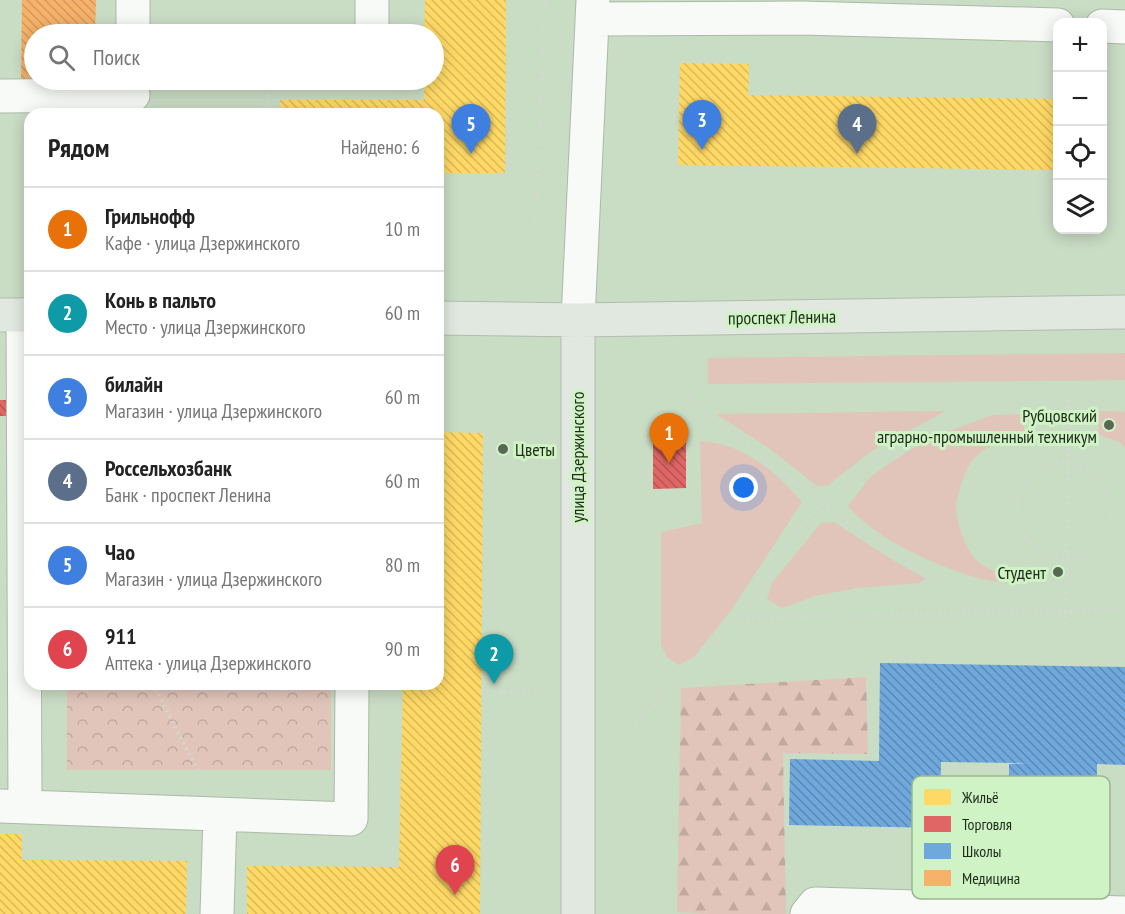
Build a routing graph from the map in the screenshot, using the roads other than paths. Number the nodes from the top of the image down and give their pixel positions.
1 (133, 0) edge
2 (372, 0) edge
3 (592, 9) edge
4 (802, 9) edge
5 (133, 24) edge
6 (372, 24) edge
7 (1053, 25) edge
8 (1107, 26) edge
9 (1125, 27) edge
10 (0, 96) edge
11 (133, 96) edge
12 (1125, 312) edge
13 (18, 315) edge
14 (444, 318) edge
15 (578, 320) junction
16 (18, 551) edge
17 (352, 690) edge
18 (13, 806) edge
19 (220, 815) junction
20 (1125, 913) edge
21 (217, 914) edge
22 (578, 914) edge
23 (807, 914) edge

1 - 5 street
2 - 6 street
3 - 4 street
3 - 15 street, улица Дзержинского
4 - 7 street
8 - 9 street
10 - 11 street
12 - 15 main road, проспект Ленина
13 - 16 street
14 - 15 main road, проспект Ленина
15 - 22 main road, улица Дзержинского
16 - 18 street
17 - 19 street
18 - 19 street
19 - 21 street
20 - 23 street

